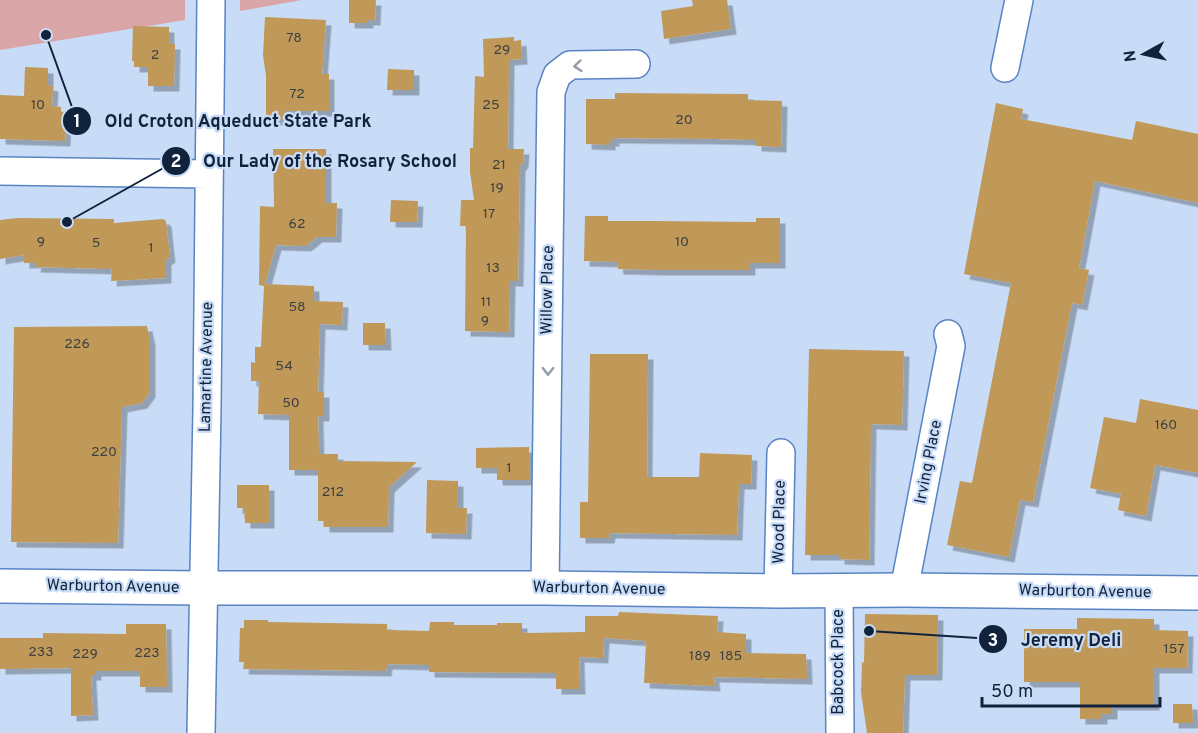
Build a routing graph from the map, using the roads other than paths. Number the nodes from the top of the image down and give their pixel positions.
1 (211, 0) edge
2 (1019, 0) edge
3 (636, 64) dead end
4 (1005, 68) dead end
5 (0, 171) edge
6 (208, 174) junction
7 (948, 334) dead end
8 (781, 453) dead end
9 (0, 585) edge
10 (203, 588) junction
11 (545, 588) junction
12 (904, 590) junction
13 (778, 591) junction
14 (839, 591) junction
15 (1198, 593) edge
16 (201, 733) edge
17 (840, 733) edge

1 - 6 street, Lamartine Avenue
2 - 4 street
3 -> 11 street, Willow Place
5 - 6 street
6 - 10 street, Lamartine Avenue
7 - 12 street, Irving Place
8 - 13 street, Wood Place
9 - 10 street, Warburton Avenue
10 - 11 street, Warburton Avenue
10 - 16 street, Lamartine Avenue
11 - 13 street, Warburton Avenue
12 - 14 street, Warburton Avenue
12 - 15 street, Warburton Avenue
13 - 14 street, Warburton Avenue
14 - 17 street, Babcock Place

